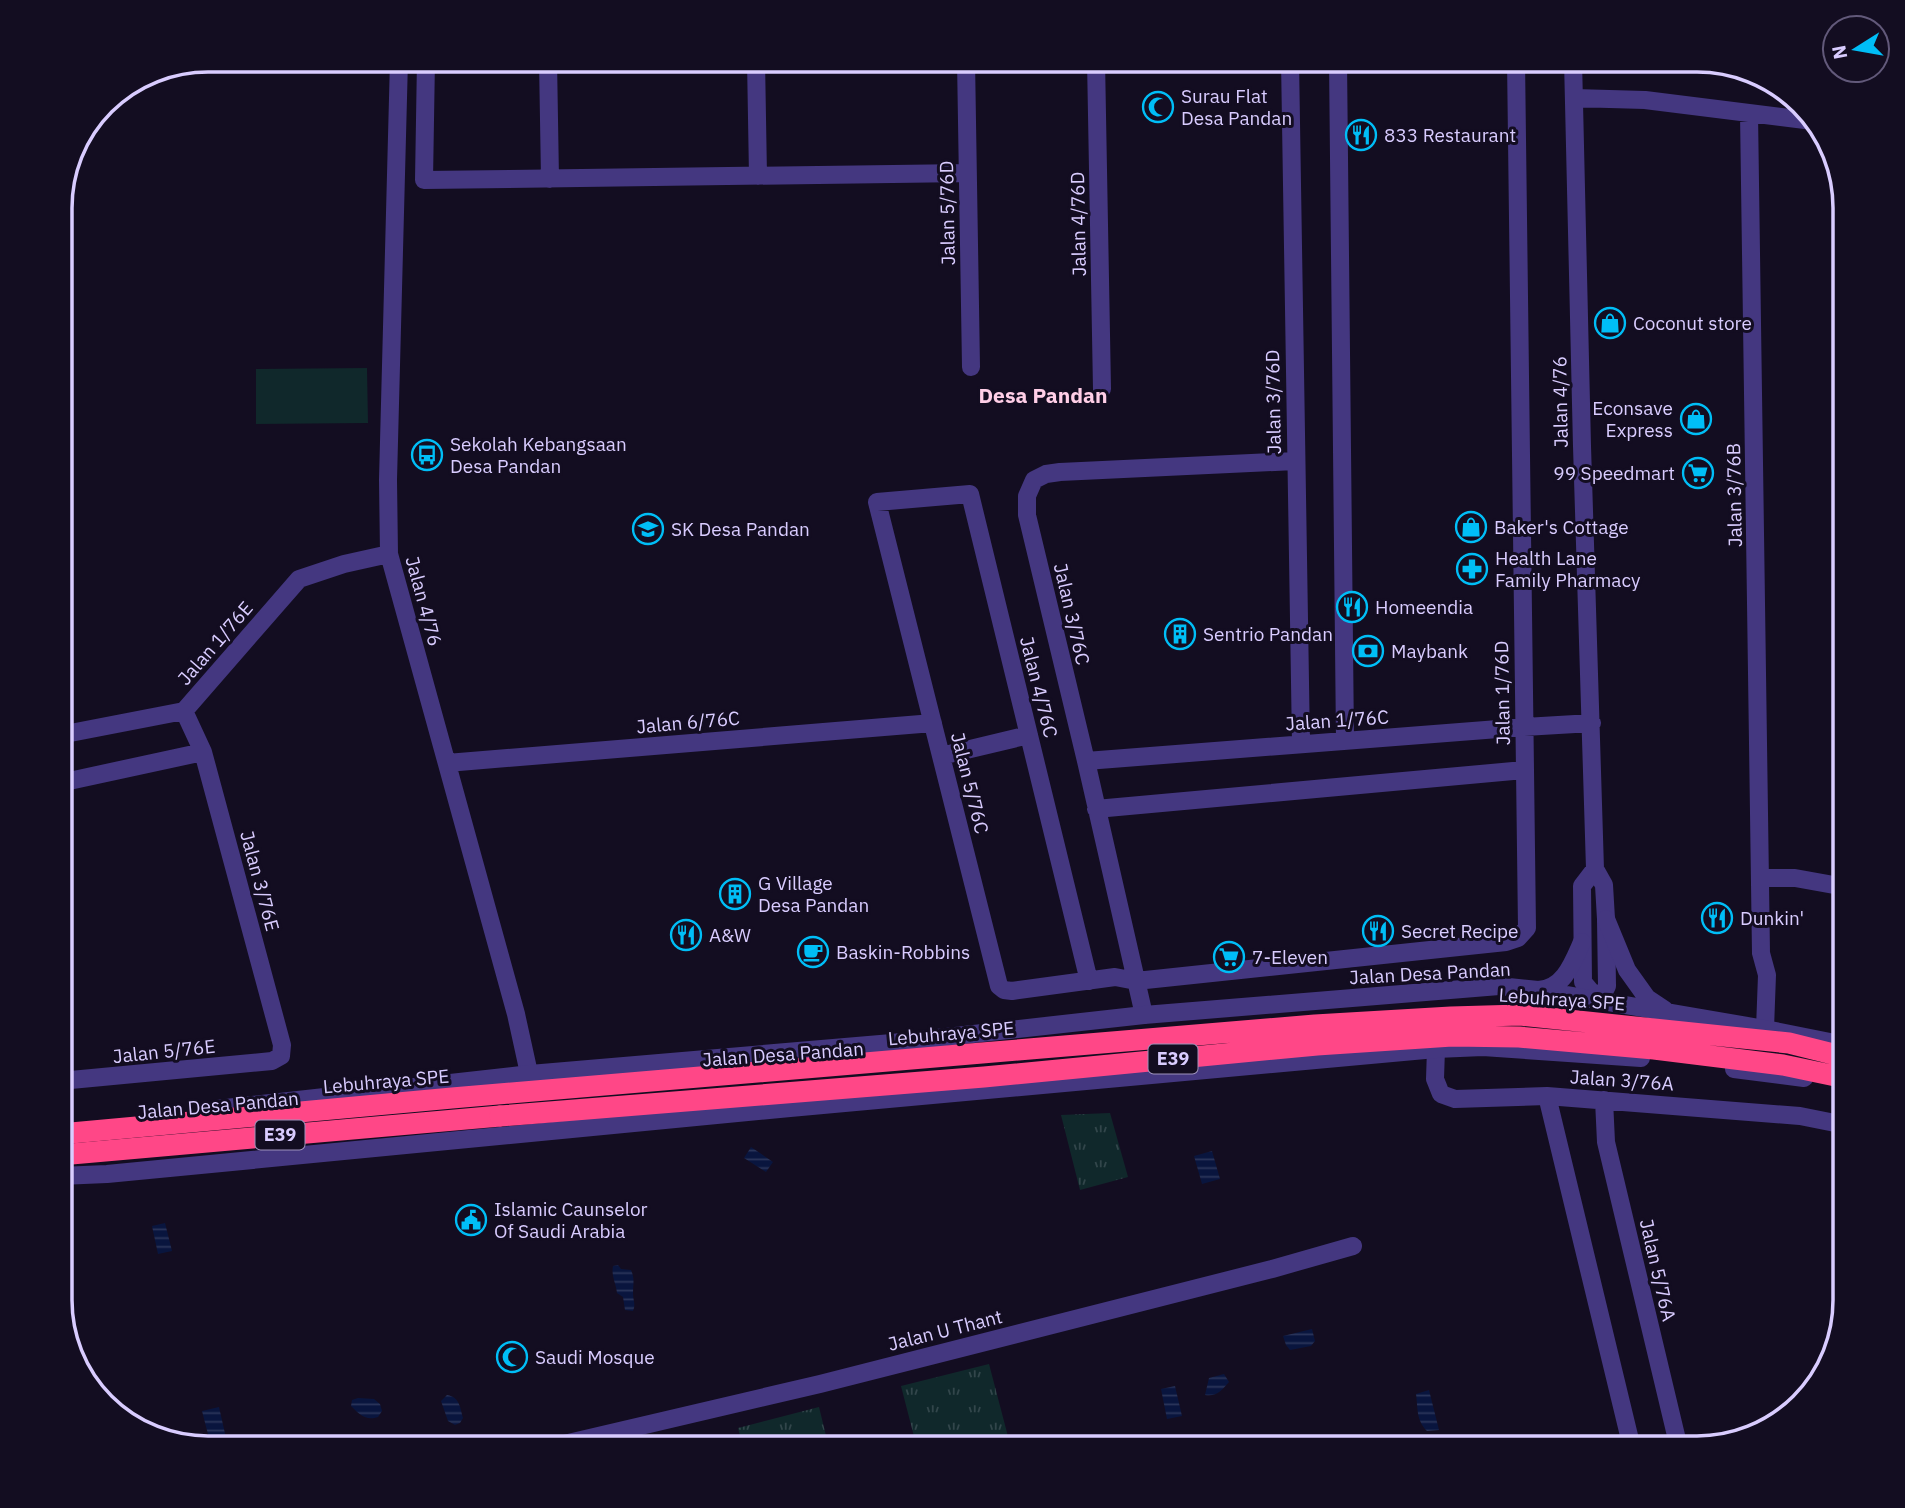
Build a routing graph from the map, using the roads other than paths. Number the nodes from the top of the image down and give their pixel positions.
1 (399, 72) edge
2 (426, 72) edge
3 (548, 72) edge
4 (756, 72) edge
5 (966, 72) edge
6 (1096, 72) edge
7 (1290, 72) edge
8 (1338, 72) edge
9 (1516, 72) edge
10 (1573, 72) edge
11 (1574, 99) junction
12 (1749, 113) junction
13 (1800, 119) edge
14 (967, 173) junction
15 (758, 176) junction
16 (550, 179) junction
17 (971, 367) dead end
18 (1102, 388) dead end
19 (1295, 460) junction
20 (877, 502) joint
21 (389, 554) junction
22 (184, 711) junction
23 (933, 723) junction
24 (1592, 723) junction
25 (1524, 727) junction
26 (72, 733) edge
27 (1029, 736) junction
28 (1345, 741) junction
29 (1301, 744) junction
30 (204, 752) junction
31 (941, 756) junction
32 (1086, 761) junction
33 (447, 763) junction
34 (1524, 770) junction
35 (72, 780) edge
36 (1096, 809) junction
37 (1595, 869) junction
38 (1760, 878) junction
39 (1833, 885) edge
40 (1605, 919) junction
41 (1582, 942) junction
42 (1088, 981) junction
43 (1136, 981) junction
44 (1538, 990) junction
45 (1599, 1001) junction
46 (1668, 1012) junction
47 (1144, 1015) junction
48 (1765, 1028) junction
49 (1833, 1042) edge
50 (1483, 1047) junction
51 (1436, 1049) junction
52 (1833, 1053) edge
53 (272, 1061) joint
54 (1833, 1072) edge
55 (530, 1074) junction
56 (1833, 1075) edge
57 (72, 1082) edge
58 (1833, 1082) edge
59 (1547, 1096) junction
60 (534, 1097) junction
61 (1604, 1100) junction
62 (537, 1116) junction
63 (665, 1120) junction
64 (72, 1122) edge
65 (1833, 1122) edge
66 (72, 1135) edge
67 (72, 1136) edge
68 (433, 1143) junction
69 (72, 1154) edge
70 (72, 1176) edge
71 (1353, 1246) dead end
72 (600, 1436) edge
73 (1629, 1436) edge
74 (1676, 1436) edge

1 - 21 street, Jalan 4/76
2 - 16 street
3 - 16 street
4 - 15 street
5 - 14 street, Jalan 5/76D
6 - 18 street, Jalan 4/76D
7 - 19 street, Jalan 3/76D
8 - 28 street
9 - 25 street, Jalan 1/76D
10 - 11 street, Jalan 4/76
11 - 12 street
11 - 24 street, Jalan 4/76
12 - 13 street
12 - 38 street, Jalan 3/76B
14 - 15 street
14 - 17 street, Jalan 5/76D
15 - 16 street
19 - 29 street, Jalan 3/76D
19 - 32 street, Jalan 3/76C
20 - 23 street, Jalan 5/76C
20 - 27 street, Jalan 4/76C
21 - 22 street, Jalan 1/76E
21 - 33 street, Jalan 4/76
22 - 26 street, Jalan 1/76E
22 - 30 street, Jalan 3/76E
23 - 31 street, Jalan 5/76C
23 - 33 street, Jalan 6/76C
24 - 25 street, Jalan 1/76C
24 - 37 street, Jalan 4/76
25 - 28 street, Jalan 1/76C
25 - 34 street, Jalan 1/76D
27 - 31 street
27 - 42 street, Jalan 4/76C
28 - 29 street, Jalan 1/76C
29 - 32 street, Jalan 1/76C
30 - 35 street
30 - 53 street, Jalan 3/76E
31 - 42 street, Jalan 5/76C
32 - 36 street, Jalan 3/76C
33 - 55 street, Jalan 4/76
34 - 36 street
34 - 43 street, Jalan 1/76D
36 - 43 street, Jalan 3/76C
37 - 40 street, Jalan 4/76
37 - 41 street, Jalan 4/76
38 - 39 street
38 - 48 street, Jalan 3/76B
40 - 45 street, Jalan 4/76
40 - 46 street
41 - 44 street
41 - 45 street, Jalan 4/76
42 - 43 street
43 - 47 street, Jalan 3/76C
44 - 45 street, Jalan Desa Pandan
44 - 47 street, Jalan Desa Pandan
45 - 46 street
45 - 50 street
45 - 54 street
45 - 60 street, Jalan Desa Pandan
46 - 48 street
47 - 55 street, Jalan Desa Pandan
48 - 49 street
50 - 51 street
50 - 58 street
51 - 59 street, Jalan 3/76A
51 - 63 street
52 - 66 highway, Lebuhraya SPE / E39, bridge
53 - 57 street, Jalan 5/76E
55 - 60 street, Jalan 4/76
55 - 64 street, Jalan Desa Pandan
56 - 69 highway, E39, bridge
59 - 61 street, Jalan 3/76A
59 - 73 street
60 - 62 street, Jalan 4/76
60 - 67 street, Jalan Desa Pandan
61 - 65 street, Jalan 3/76A
61 - 74 street, Jalan 5/76A
62 - 63 street
62 - 68 street
63 - 68 street
68 - 70 street
71 - 72 street, Jalan U Thant

